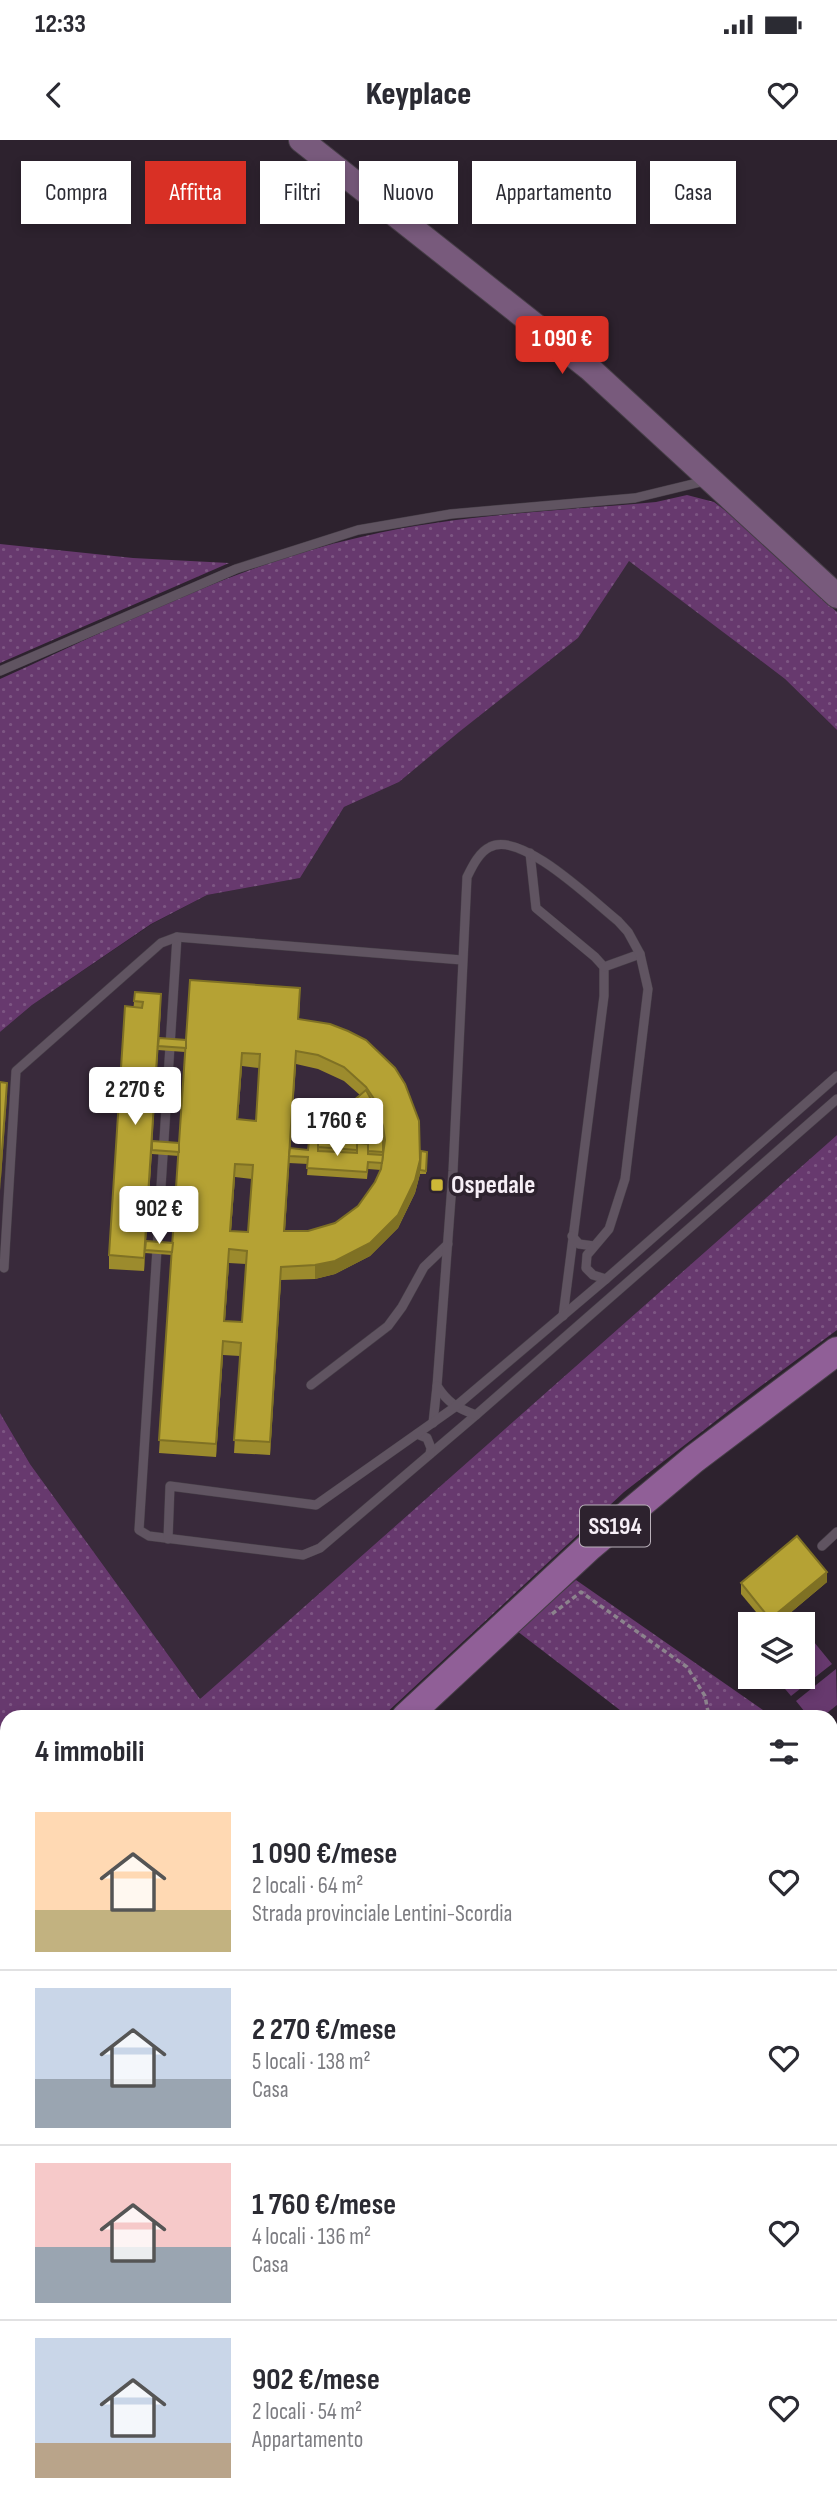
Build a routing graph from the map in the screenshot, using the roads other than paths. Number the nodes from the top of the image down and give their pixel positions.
1 (301, 140) edge
2 (710, 480) junction
3 (837, 596) edge
4 (0, 671) edge
5 (530, 853) junction
6 (177, 937) junction
7 (640, 954) junction
8 (462, 960) junction
9 (604, 967) junction
10 (837, 1076) edge
11 (837, 1099) edge
12 (4, 1210) edge
13 (572, 1236) junction
14 (448, 1244) junction
15 (594, 1246) junction
16 (4, 1268) dead end
17 (606, 1279) junction
18 (563, 1316) junction
19 (837, 1351) edge
20 (311, 1385) dead end
21 (437, 1386) junction
22 (455, 1408) junction
23 (476, 1415) junction
24 (433, 1423) junction
25 (418, 1434) junction
26 (430, 1454) junction
27 (837, 1532) edge
28 (167, 1539) junction
29 (822, 1546) dead end
30 (413, 1710) edge

1 - 2 street
2 - 3 street
2 - 4 lane
5 - 7 lane
5 - 8 lane
5 - 9 lane
6 - 8 lane
6 - 12 lane
6 - 28 lane
7 - 9 lane
7 - 15 lane
8 - 14 lane
9 - 13 lane
10 - 17 lane
11 - 23 lane
12 - 16 lane
13 - 15 lane
13 - 18 lane
14 - 20 lane
14 - 21 lane
15 - 17 lane
17 - 18 lane
18 - 22 lane
19 - 30 main road, SS194
21 - 22 lane
21 - 24 lane
22 - 23 lane
22 - 24 lane
23 - 26 lane
24 - 25 lane
25 - 26 lane
25 - 28 lane
26 - 28 lane
27 - 29 lane

